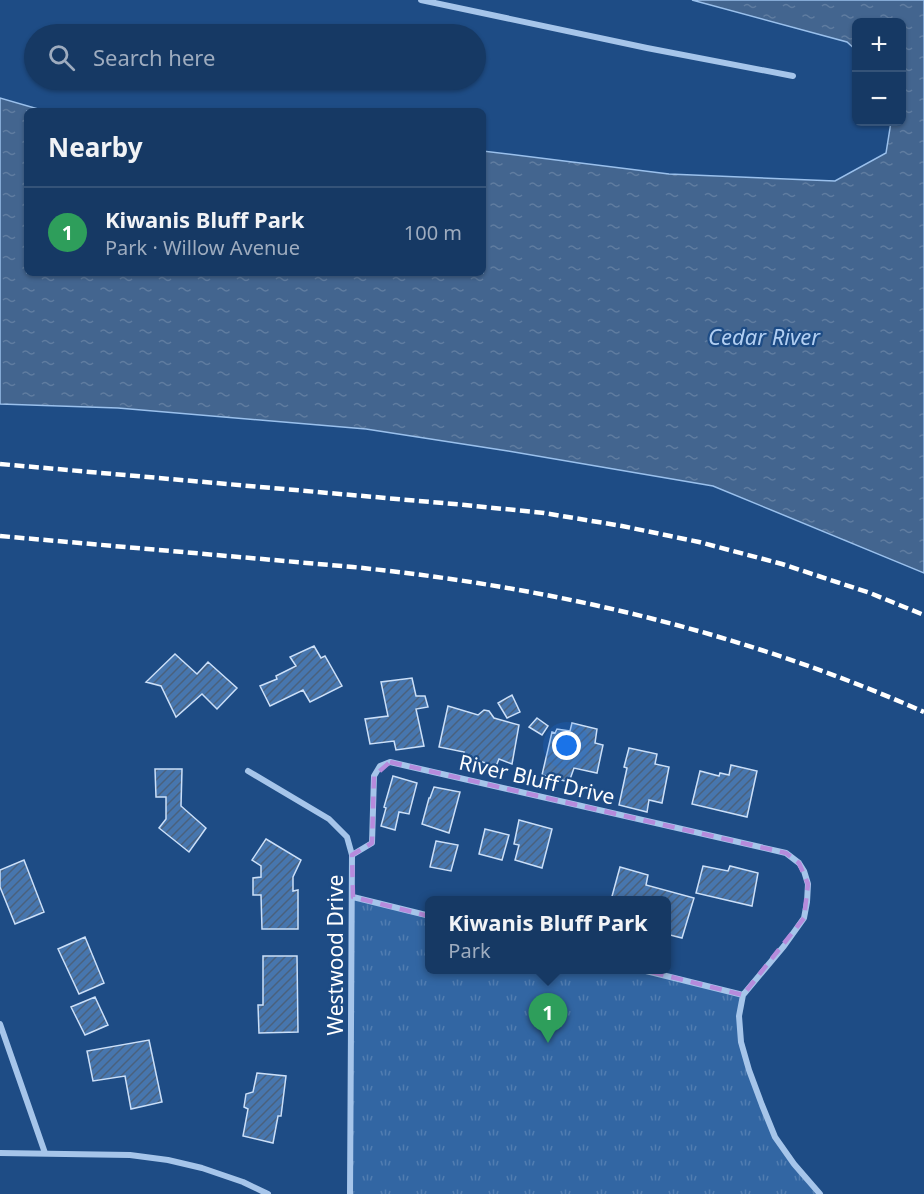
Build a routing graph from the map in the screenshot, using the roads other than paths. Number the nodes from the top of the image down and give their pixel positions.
1 (421, 0) edge
2 (793, 76) dead end
3 (249, 771) dead end
4 (352, 855) junction
5 (353, 897) junction
6 (425, 915) edge
7 (661, 974) edge
8 (743, 995) junction
9 (0, 1024) edge
10 (0, 1153) edge
11 (45, 1153) junction
12 (268, 1194) edge
13 (350, 1194) edge
14 (820, 1194) edge

1 - 2 street
3 - 4 street, Westwood Drive
4 - 5 street, Westwood Drive
4 - 8 street, River Bluff Drive
5 - 6 street
5 - 13 street, Westwood Drive
7 - 8 street
8 - 14 street
9 - 11 street
10 - 11 street
11 - 12 street

